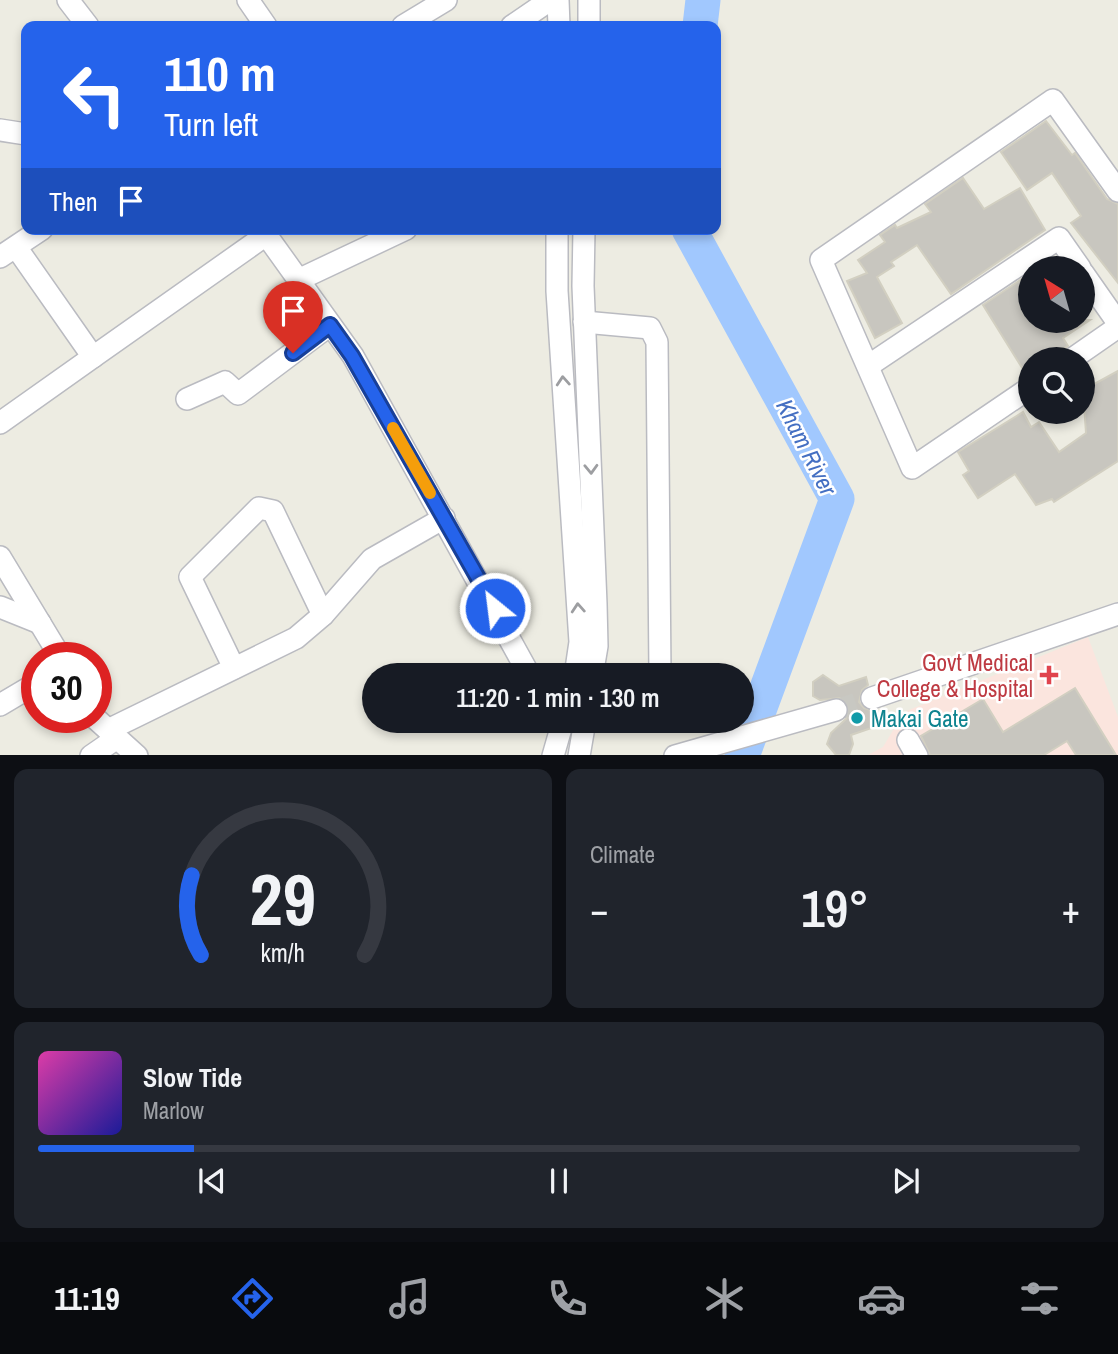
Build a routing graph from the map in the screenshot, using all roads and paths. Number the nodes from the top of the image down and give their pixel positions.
1 (68, 0) edge
2 (248, 0) edge
3 (446, 0) edge
4 (550, 0) edge
5 (558, 0) edge
6 (589, 0) edge
7 (84, 21) edge
8 (263, 21) edge
9 (411, 21) edge
10 (519, 21) edge
11 (559, 21) edge
12 (589, 21) edge
13 (0, 130) edge
14 (21, 133) edge
15 (1118, 191) edge
16 (33, 235) edge
17 (260, 235) edge
18 (266, 235) edge
19 (393, 235) edge
20 (557, 235) edge
21 (584, 235) edge
22 (8, 252) edge
23 (1032, 256) edge
24 (1072, 256) edge
25 (1018, 265) edge
26 (298, 280) junction
27 (1096, 292) edge
28 (584, 322) junction
29 (330, 325) junction
30 (1118, 325) edge
31 (1088, 347) edge
32 (93, 357) junction
33 (868, 366) junction
34 (1018, 396) edge
35 (187, 399) dead end
36 (0, 423) edge
37 (444, 518) junction
38 (0, 557) edge
39 (0, 607) edge
40 (1118, 614) edge
41 (324, 615) junction
42 (40, 622) junction
43 (52, 642) edge
44 (523, 663) edge
45 (577, 663) edge
46 (594, 663) edge
47 (660, 663) edge
48 (234, 667) junction
49 (21, 693) edge
50 (872, 698) tunnel mouth
51 (0, 705) edge
52 (835, 710) tunnel mouth
53 (112, 726) edge
54 (112, 732) edge
55 (104, 733) edge
56 (583, 733) edge
57 (91, 755) edge
58 (137, 755) edge
59 (579, 755) edge
60 (675, 755) edge

1 - 7 street
2 - 8 street
3 - 9 street
4 - 10 street
5 - 11 street
6 - 12 street
13 - 14 street
15 - 33 street
16 - 22 street
17 - 32 street
18 - 26 street
19 - 26 street
45 -> 20 street
21 - 28 street
22 - 32 street
23 - 24 street
25 - 33 street
26 - 29 street
27 - 30 street
28 -> 46 street
28 - 47 street
29 - 35 street
29 - 37 street
30 - 31 street
32 - 36 street
33 - 34 street
37 - 41 street
37 - 44 street
38 - 42 street
39 - 42 street
40 - 50 street
41 - 48 street
41 - 48 street
42 - 43 street
48 - 53 street
49 - 51 street
52 - 60 street
54 - 58 street
55 - 57 street
56 - 59 street

